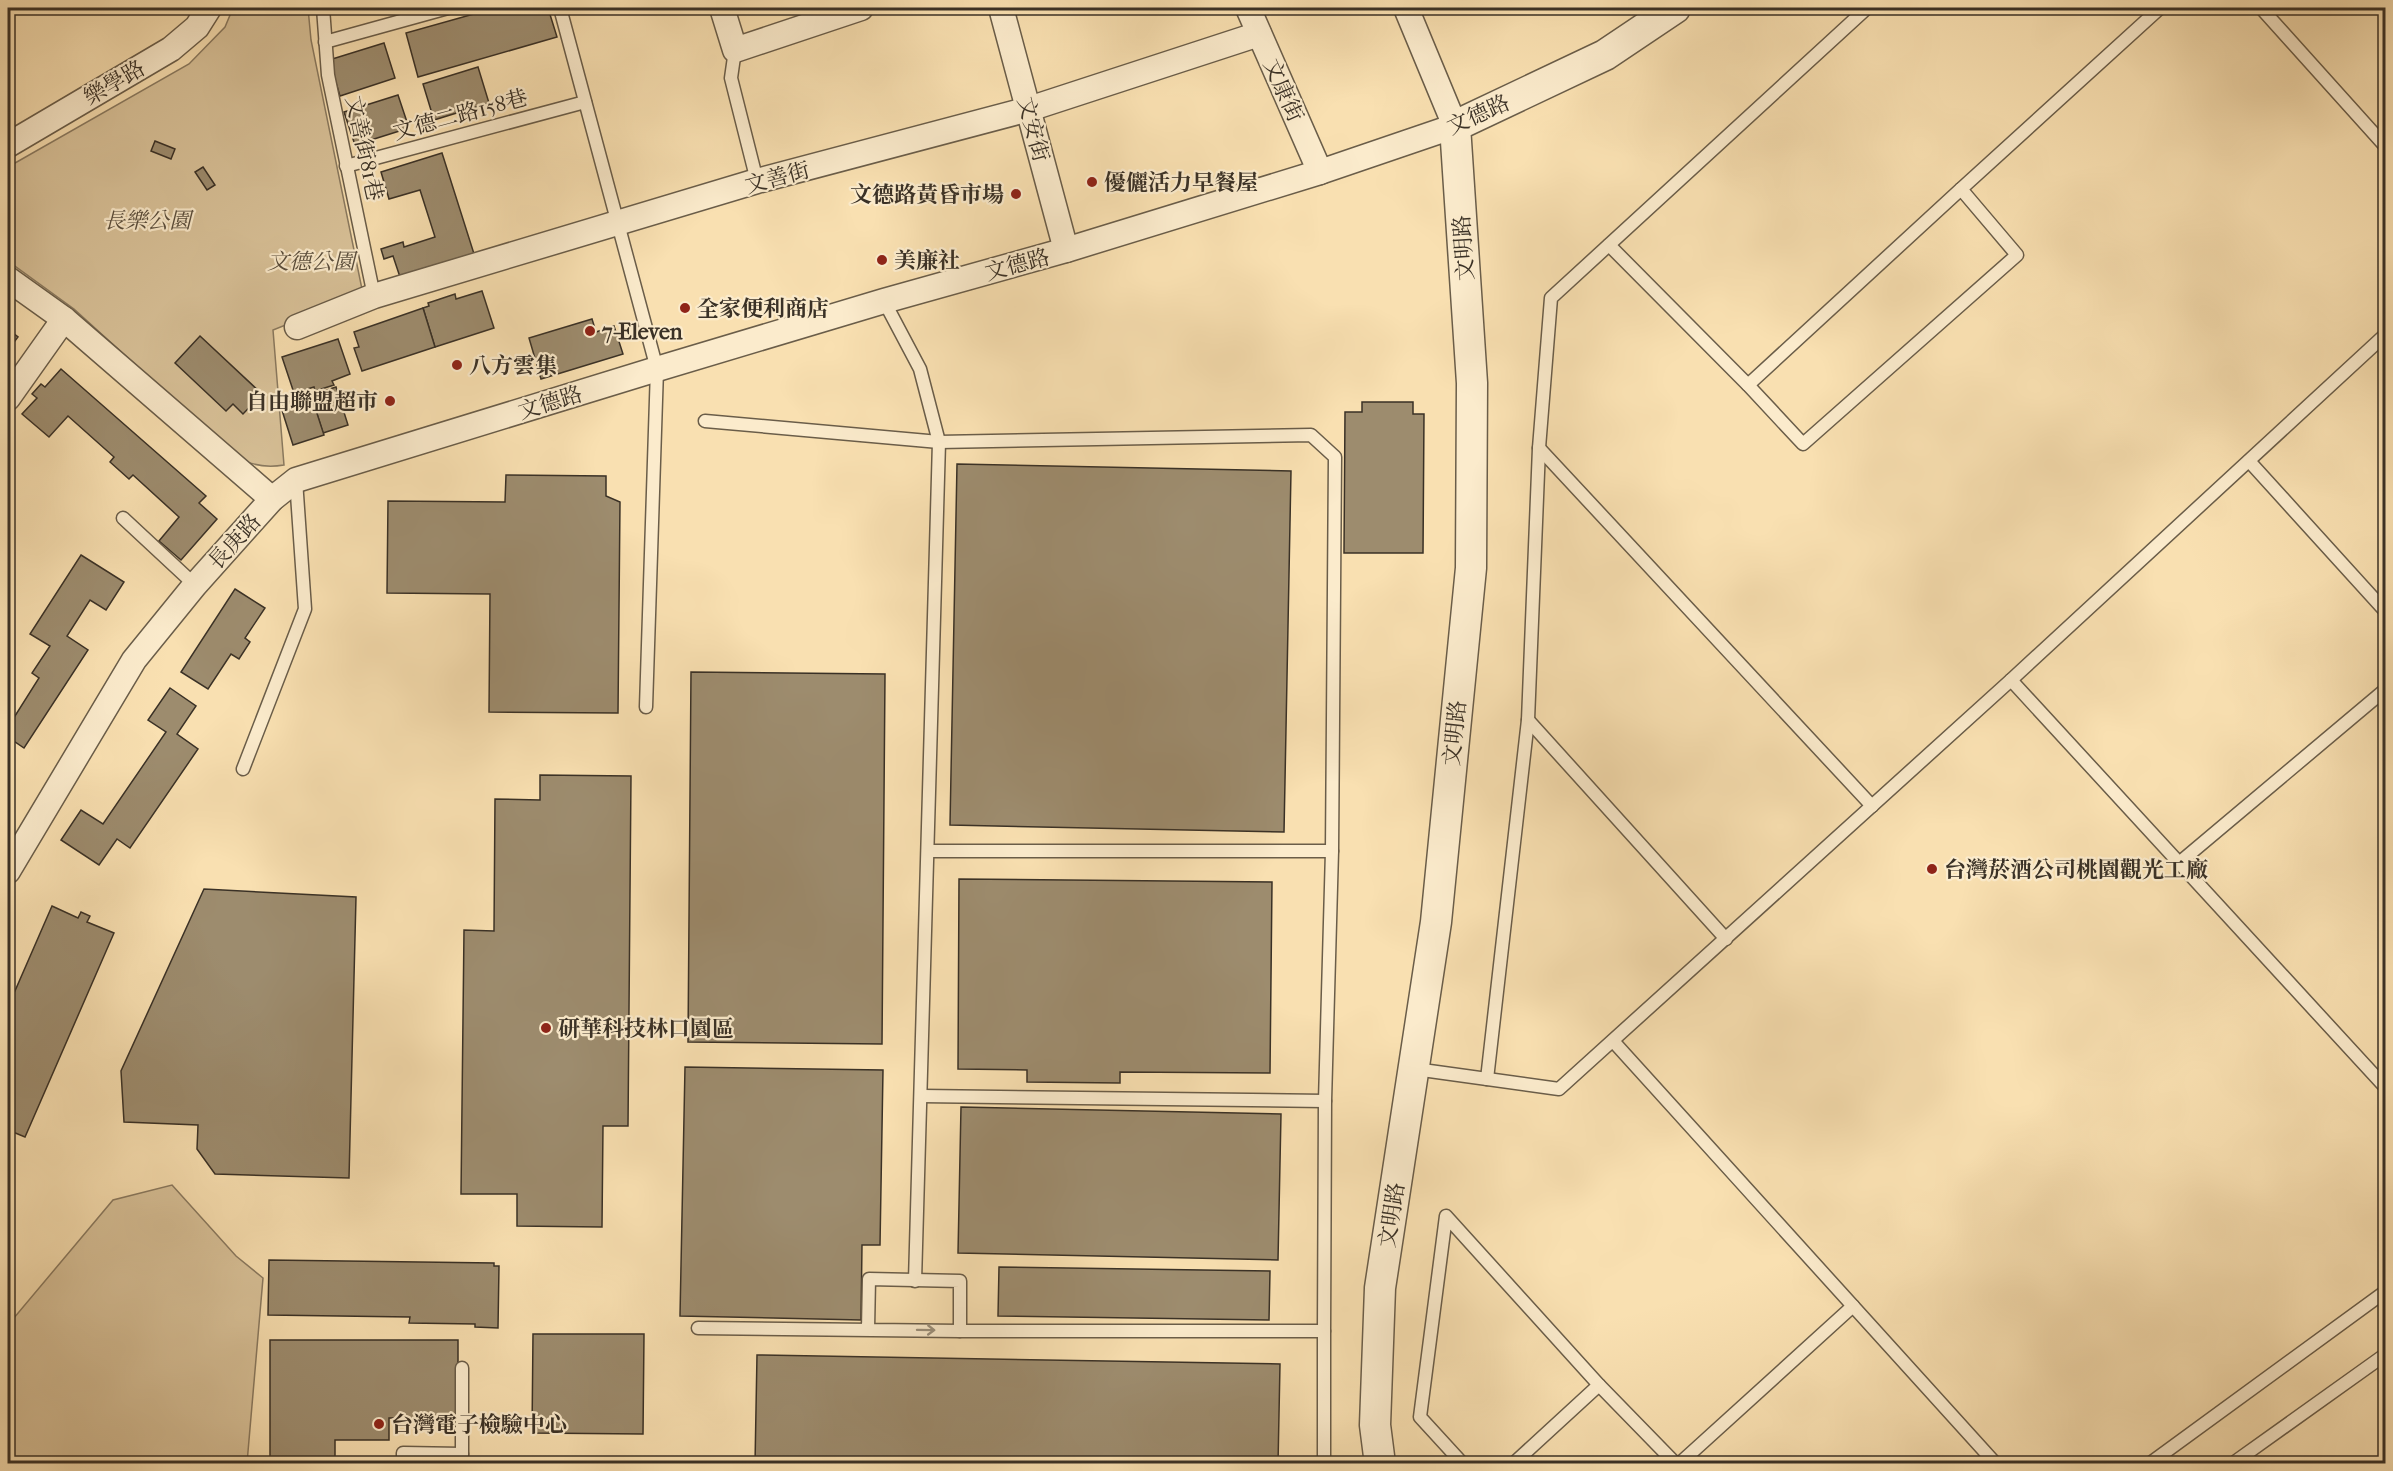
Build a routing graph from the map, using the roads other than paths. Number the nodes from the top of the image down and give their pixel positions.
1 (209, 8) edge
2 (323, 8) edge
3 (448, 8) edge
4 (560, 8) edge
5 (722, 8) edge
6 (855, 8) edge
7 (1000, 8) edge
8 (1248, 8) edge
9 (1406, 8) edge
10 (1675, 8) edge
11 (1867, 8) edge
12 (2160, 8) edge
13 (2261, 8) edge
14 (1259, 34) junction
15 (325, 42) junction
16 (735, 50) junction
17 (585, 102) junction
18 (1029, 109) junction
19 (1455, 126) junction
20 (8, 145) edge
21 (2385, 147) edge
22 (346, 166) junction
23 (1320, 172) junction
24 (757, 182) junction
25 (1960, 189) junction
26 (618, 224) junction
27 (1609, 245) junction
28 (1066, 250) junction
29 (8, 279) edge
30 (374, 296) junction
31 (884, 301) junction
32 (64, 319) junction
33 (297, 327) dead end
34 (2385, 334) edge
35 (657, 369) junction
36 (1748, 385) junction
37 (8, 398) edge
38 (705, 421) dead end
39 (939, 442) junction
40 (1539, 448) junction
41 (2249, 461) junction
42 (296, 480) junction
43 (272, 499) junction
44 (123, 518) dead end
45 (195, 585) junction
46 (2385, 612) edge
47 (2011, 680) junction
48 (2385, 689) edge
49 (646, 707) dead end
50 (1528, 720) junction
51 (243, 769) dead end
52 (1872, 806) junction
53 (928, 851) junction
54 (1332, 851) junction
55 (2179, 863) junction
56 (8, 870) edge
57 (1725, 939) junction
58 (1613, 1041) junction
59 (1413, 1068) junction
60 (1487, 1079) junction
61 (2385, 1088) edge
62 (922, 1096) junction
63 (1325, 1101) junction
64 (915, 1281) junction
65 (2385, 1291) edge
66 (1853, 1306) junction
67 (698, 1328) dead end
68 (868, 1329) junction
69 (960, 1331) junction
70 (1324, 1331) junction
71 (2385, 1354) edge
72 (462, 1368) dead end
73 (1599, 1385) junction
74 (461, 1459) edge
75 (403, 1464) edge
76 (1324, 1464) edge
77 (1380, 1464) edge
78 (1463, 1464) edge
79 (1513, 1464) edge
80 (1678, 1464) edge
81 (1996, 1464) edge
82 (2149, 1464) edge
83 (2232, 1464) edge

1 - 20 street, 樂學路
2 - 15 lane, 文善街81巷
3 - 15 lane
4 - 17 lane
5 - 16 street
6 - 16 street
7 - 18 street, 文安街
8 - 14 street, 文康街
9 - 19 street, 文明路
10 - 19 street, 文德路
11 - 27 lane
12 - 25 lane
13 - 21 lane
14 - 18 street, 文善街
14 - 23 street, 文康街
15 - 22 lane, 文善街81巷
16 - 24 lane
17 - 22 lane, 文德二路158巷
17 - 26 lane
18 - 24 street, 文善街
18 - 28 street, 文安街
19 - 23 street, 文德路
19 - 59 street, 文明路
22 - 30 lane, 文善街81巷
23 - 28 street, 文德路
24 - 26 street, 文善街
25 - 36 lane
25 - 36 lane
26 - 30 street, 文善街
26 - 35 lane
27 - 36 lane
27 - 40 lane
28 - 31 street, 文德路
29 - 32 street, 長庚路
30 - 33 street, 文善街
31 - 35 street, 文德路
31 - 39 lane
32 - 37 street
32 - 43 street, 長庚路
34 - 41 lane
35 - 42 street, 文德路
35 - 49 lane
38 - 39 lane
39 - 53 lane
39 - 54 lane
40 - 50 lane
40 - 52 lane
41 - 46 lane
41 - 47 lane
42 - 43 street, 文德路
42 - 51 lane
43 - 45 street, 長庚路
44 - 45 lane
45 - 56 street, 長庚路
47 - 52 lane
47 - 55 lane
48 - 55 lane
50 - 57 lane
50 - 60 lane
52 - 57 lane
53 - 54 lane
53 - 62 lane
54 - 63 lane
55 - 61 lane
57 - 58 lane
58 - 60 lane
58 - 66 lane
59 - 60 lane
59 - 77 street, 文明路
62 - 63 lane
62 - 64 lane
63 - 70 lane
64 - 68 lane
64 - 69 lane
65 - 82 lane
66 - 80 lane
66 - 81 lane
67 - 68 lane
68 -> 69 lane
69 - 70 lane
70 - 76 lane
71 - 83 lane
72 - 74 lane
73 - 78 lane
73 - 79 lane
73 - 80 lane
74 - 75 lane

